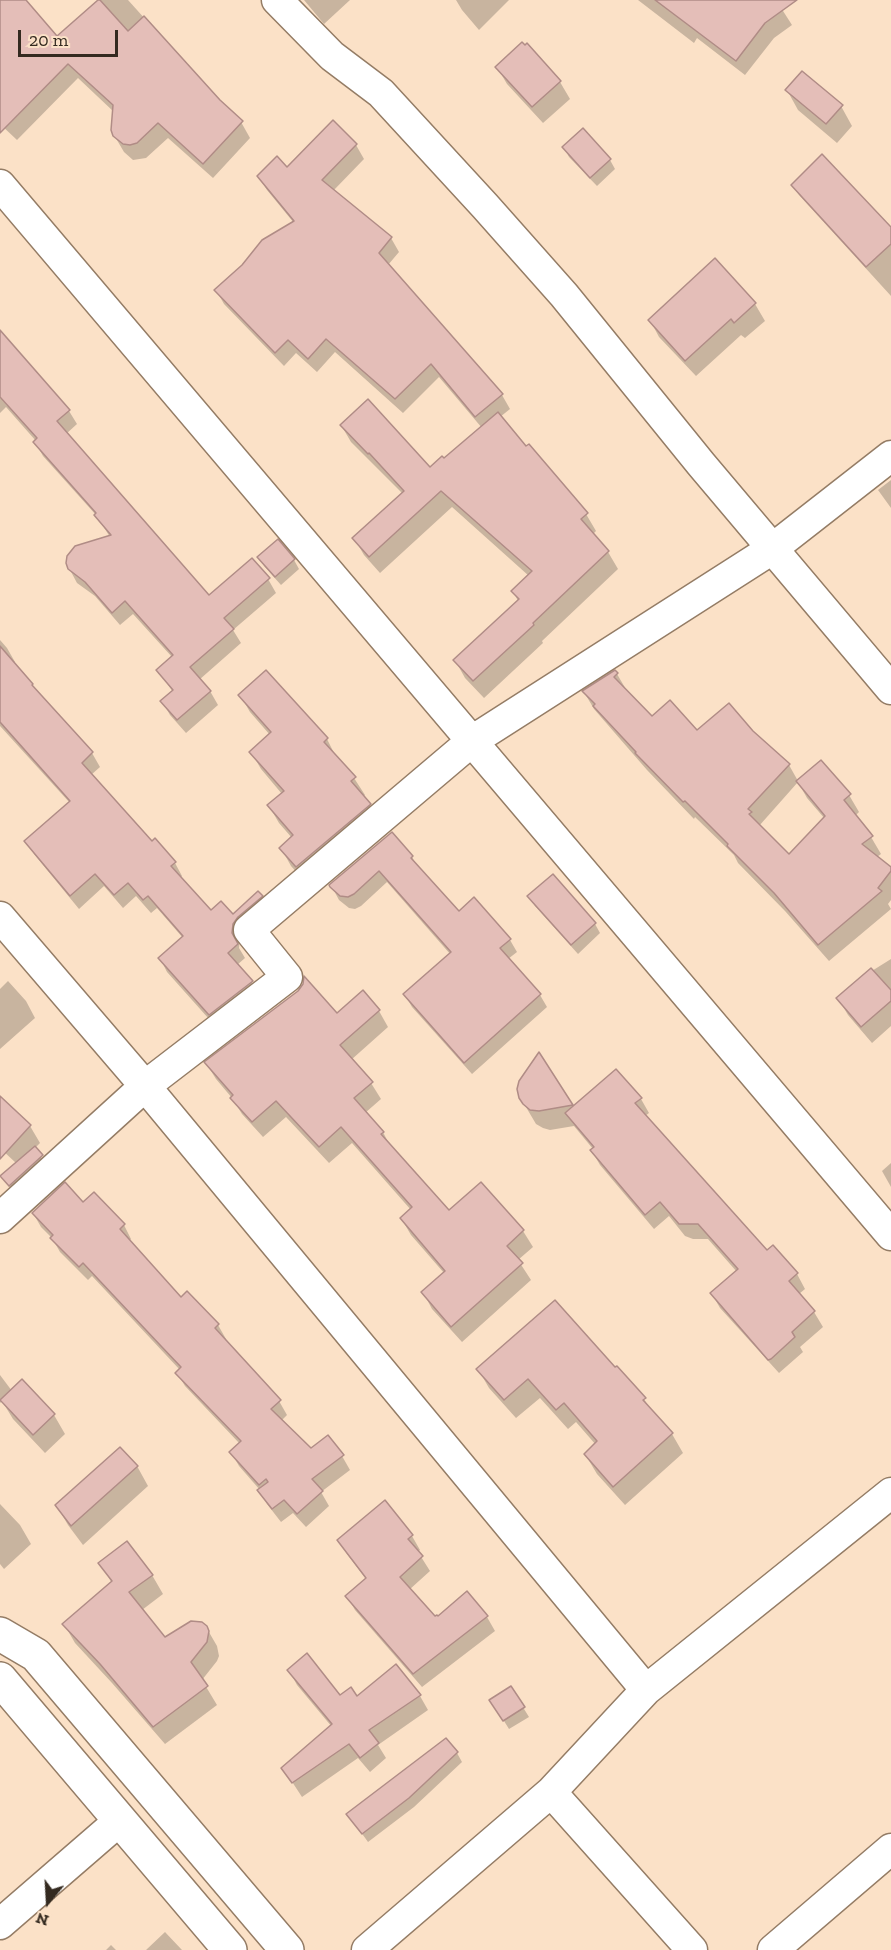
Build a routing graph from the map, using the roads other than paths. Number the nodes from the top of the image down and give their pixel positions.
1 (277, 0) edge
2 (0, 185) edge
3 (891, 456) edge
4 (772, 549) junction
5 (891, 688) edge
6 (472, 741) junction
7 (0, 917) edge
8 (145, 1086) junction
9 (0, 1218) edge
10 (891, 1235) edge
11 (891, 1493) edge
12 (0, 1634) edge
13 (0, 1679) edge
14 (646, 1690) junction
15 (551, 1792) junction
16 (119, 1821) junction
17 (891, 1850) edge
18 (0, 1924) edge
19 (230, 1950) edge
20 (287, 1950) edge
21 (368, 1950) edge
22 (692, 1950) edge
23 (773, 1950) edge

1 - 4 street
2 - 6 street
3 - 4 street
4 - 5 street
4 - 6 street
6 - 8 street
6 - 10 street
7 - 8 street
8 - 9 street
8 - 14 street
11 - 14 street
12 - 20 street
13 - 16 street
14 - 15 street
15 - 21 street
15 - 22 street
16 - 18 street
16 - 19 street
17 - 23 street

